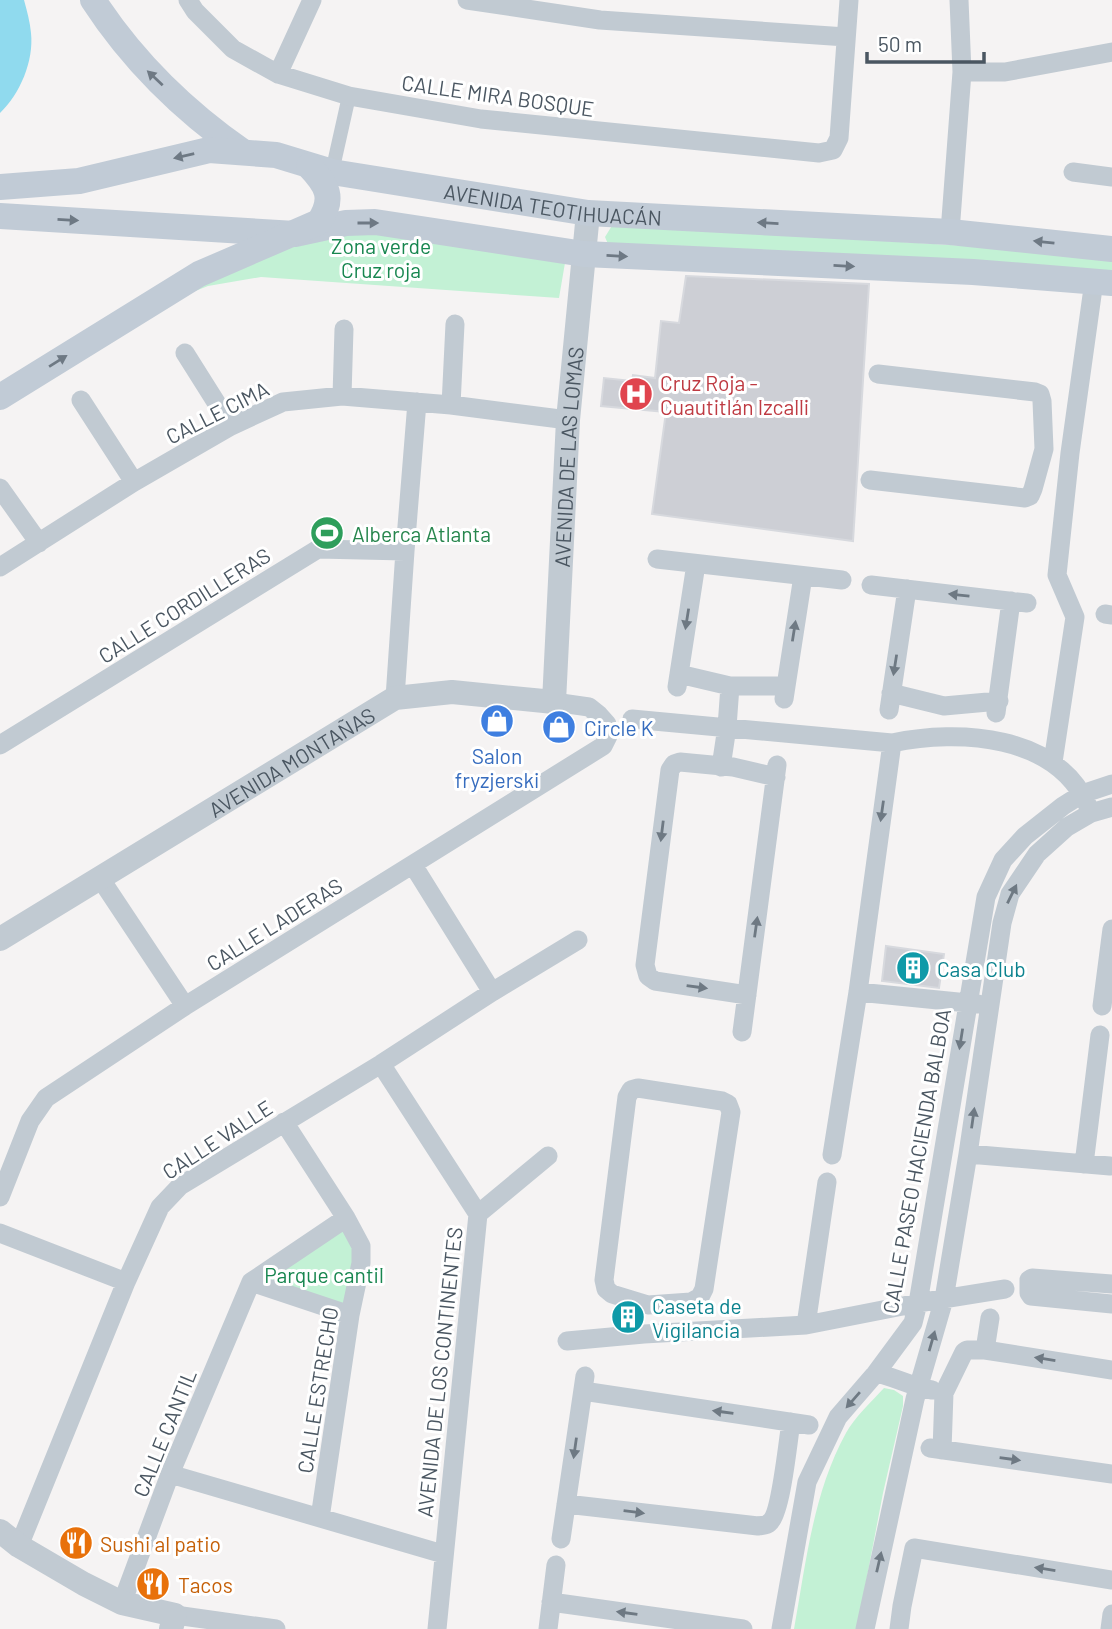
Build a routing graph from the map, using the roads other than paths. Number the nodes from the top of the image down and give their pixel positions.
1 (93, 0) edge
2 (188, 0) edge
3 (312, 0) edge
4 (467, 0) edge
5 (567, 0) edge
6 (849, 0) edge
7 (959, 0) edge
8 (600, 20) junction
9 (846, 37) junction
10 (1112, 52) edge
11 (961, 72) junction
12 (278, 74) junction
13 (349, 96) junction
14 (244, 153) junction
15 (321, 169) junction
16 (1073, 172) dead end
17 (1112, 177) edge
18 (0, 187) edge
19 (588, 213) junction
20 (0, 216) edge
21 (950, 232) junction
22 (295, 234) junction
23 (1112, 249) edge
24 (584, 254) junction
25 (1103, 282) edge
26 (454, 324) dead end
27 (344, 329) dead end
28 (185, 353) dead end
29 (878, 374) dead end
30 (342, 396) junction
31 (0, 397) edge
32 (81, 400) dead end
33 (416, 402) junction
34 (451, 405) junction
35 (568, 420) junction
36 (231, 426) junction
37 (1044, 449) junction
38 (1070, 453) junction
39 (870, 480) dead end
40 (134, 482) junction
41 (0, 488) edge
42 (39, 543) junction
43 (405, 551) junction
44 (657, 559) dead end
45 (696, 564) junction
46 (0, 567) edge
47 (803, 576) junction
48 (842, 580) dead end
49 (871, 586) dead end
50 (906, 589) junction
51 (730, 686) junction
52 (395, 698) junction
53 (554, 702) junction
54 (944, 706) junction
55 (632, 719) dead end
56 (607, 724) joint
57 (727, 727) junction
58 (937, 737) junction
59 (1, 742) edge
60 (892, 743) junction
61 (1053, 762) junction
62 (722, 767) junction
63 (1112, 784) edge
64 (1083, 794) junction
65 (1112, 807) edge
66 (1091, 813) junction
67 (413, 865) junction
68 (100, 878) junction
69 (1112, 929) edge
70 (0, 939) edge
71 (578, 940) dead end
72 (1109, 971) edge
73 (492, 992) junction
74 (858, 992) junction
75 (747, 995) junction
76 (967, 1002) junction
77 (990, 1005) junction
78 (185, 1006) junction
79 (1102, 1006) dead end
80 (742, 1032) dead end
81 (1100, 1035) dead end
82 (381, 1063) junction
83 (284, 1122) junction
84 (968, 1154) junction
85 (832, 1155) dead end
86 (548, 1156) dead end
87 (1084, 1164) junction
88 (1110, 1166) dead end
89 (827, 1182) dead end
90 (0, 1197) edge
91 (478, 1214) junction
92 (346, 1218) junction
93 (0, 1233) edge
94 (126, 1282) junction
95 (251, 1282) junction
96 (1112, 1284) edge
97 (1005, 1289) dead end
98 (944, 1299) junction
99 (918, 1303) junction
100 (1112, 1304) edge
101 (648, 1305) junction
102 (350, 1315) junction
103 (990, 1318) dead end
104 (806, 1325) junction
105 (644, 1334) junction
106 (567, 1342) dead end
107 (985, 1350) junction
108 (1112, 1370) edge
109 (876, 1373) junction
110 (919, 1388) junction
111 (944, 1393) junction
112 (170, 1474) junction
113 (1112, 1474) edge
114 (783, 1480) junction
115 (807, 1482) junction
116 (566, 1504) junction
117 (320, 1518) junction
118 (9, 1538) edge
119 (561, 1539) dead end
120 (443, 1554) junction
121 (556, 1565) dead end
122 (1112, 1580) edge
123 (551, 1602) junction
124 (870, 1602) junction
125 (122, 1603) junction
126 (902, 1605) junction
127 (1112, 1614) edge
128 (173, 1622) edge
129 (276, 1629) edge
130 (437, 1629) edge
131 (548, 1629) edge
132 (743, 1629) edge
133 (781, 1629) edge
134 (865, 1629) edge
135 (900, 1629) edge
136 (1110, 1629) edge

14 -> 1 main road
2 - 12 street, CALLE MIRA BOSQUE
3 - 12 street
4 - 8 street
5 - 8 street
6 - 9 street
7 - 11 street
8 - 9 street
9 - 13 street, CALLE MIRA BOSQUE
10 - 11 street
11 - 21 street
12 - 13 street, CALLE MIRA BOSQUE
13 - 15 street
14 - 15 main road, AVENIDA TEOTIHUACÁN
14 -> 18 main road, AVENIDA TEOTIHUACÁN
15 - 19 main road, AVENIDA TEOTIHUACÁN
15 - 22 main road
16 - 17 street
21 -> 19 main road, AVENIDA TEOTIHUACÁN
19 - 24 street, AVENIDA DE LAS LOMAS
20 -> 22 main road, AVENIDA TEOTIHUACÁN
23 -> 21 main road, AVENIDA TEOTIHUACÁN
22 -> 24 main road, AVENIDA TEOTIHUACÁN
31 -> 22 main road
24 -> 25 main road, AVENIDA TEOTIHUACÁN
24 - 35 street, AVENIDA DE LAS LOMAS
25 - 38 street
26 - 34 street
27 - 30 street
28 - 36 street
29 - 37 street
30 - 33 street, CALLE CIMA
30 - 36 street, CALLE CIMA
32 - 40 street
33 - 34 street, CALLE CIMA
33 - 43 street
34 - 35 street, CALLE CIMA
35 - 53 street, AVENIDA DE LAS LOMAS
36 - 40 street, CALLE CIMA
37 - 38 street
37 - 39 street
38 - 61 street
40 - 42 street, CALLE CIMA
41 - 42 street
42 - 46 street, CALLE CIMA
43 - 52 street
43 - 59 street, CALLE CORDILLERAS
44 - 45 street
45 - 47 street
45 -> 51 street
47 - 48 street
51 -> 47 street
49 - 50 street
50 -> 54 street
54 -> 50 street
51 - 57 street
52 - 53 street, AVENIDA MONTAÑAS
52 - 68 street, AVENIDA MONTAÑAS
53 - 56 street, AVENIDA MONTAÑAS
54 - 58 street
55 - 57 street
56 - 67 street, CALLE LADERAS
57 - 60 street
57 - 62 street
58 - 60 street
58 - 61 street
60 -> 74 street
61 - 64 street
75 -> 62 street
62 -> 75 street
63 - 64 street, CALLE PASEO HACIENDA BALBOA
64 - 66 street
64 - 76 street, CALLE PASEO HACIENDA BALBOA
65 - 66 street
77 -> 66 street
67 - 73 street
67 - 78 street, CALLE LADERAS
68 - 70 street, AVENIDA MONTAÑAS
68 - 78 street
69 - 72 street
71 - 73 street, CALLE VALLE
72 - 79 street
73 - 82 street, CALLE VALLE
74 - 76 street
74 - 85 street
75 - 80 street
76 - 77 street
76 -> 99 street, CALLE PASEO HACIENDA BALBOA
84 -> 77 street
78 - 90 street, CALLE LADERAS
81 - 87 street
82 - 83 street, CALLE VALLE
82 - 91 street, AVENIDA DE LOS CONTINENTES
83 - 92 street, CALLE ESTRECHO
83 - 94 street, CALLE VALLE
84 - 87 street
84 - 98 street
86 - 91 street
87 - 88 street
89 - 104 street
91 - 120 street, AVENIDA DE LOS CONTINENTES
92 - 95 street
92 - 102 street, CALLE ESTRECHO
93 - 94 street
94 - 118 street, CALLE VALLE
95 - 102 street
95 - 112 street, CALLE CANTIL
96 - 100 street
97 - 98 street
98 - 99 street
110 -> 98 street
99 - 104 street
99 - 109 street, CALLE PASEO HACIENDA BALBOA
101 - 101 street
101 - 105 street
102 - 117 street, CALLE ESTRECHO
103 - 107 street
104 - 105 street
105 - 106 street
108 -> 107 street
107 - 111 street
109 - 110 street
109 -> 115 street, CALLE PASEO HACIENDA BALBOA
110 - 111 street
124 -> 110 street
111 -> 113 street
112 - 117 street
112 - 125 street, CALLE CANTIL
114 - 115 street
116 -> 114 street
114 -> 116 street
115 - 133 street, CALLE PASEO HACIENDA BALBOA
116 - 119 street
117 - 120 street
118 - 125 street
120 - 130 street, AVENIDA DE LOS CONTINENTES
121 - 123 street
122 -> 126 street
123 - 131 street
132 -> 123 street
124 - 126 street
124 - 134 street
125 - 128 street
126 - 135 street
127 - 136 street
128 - 129 street

